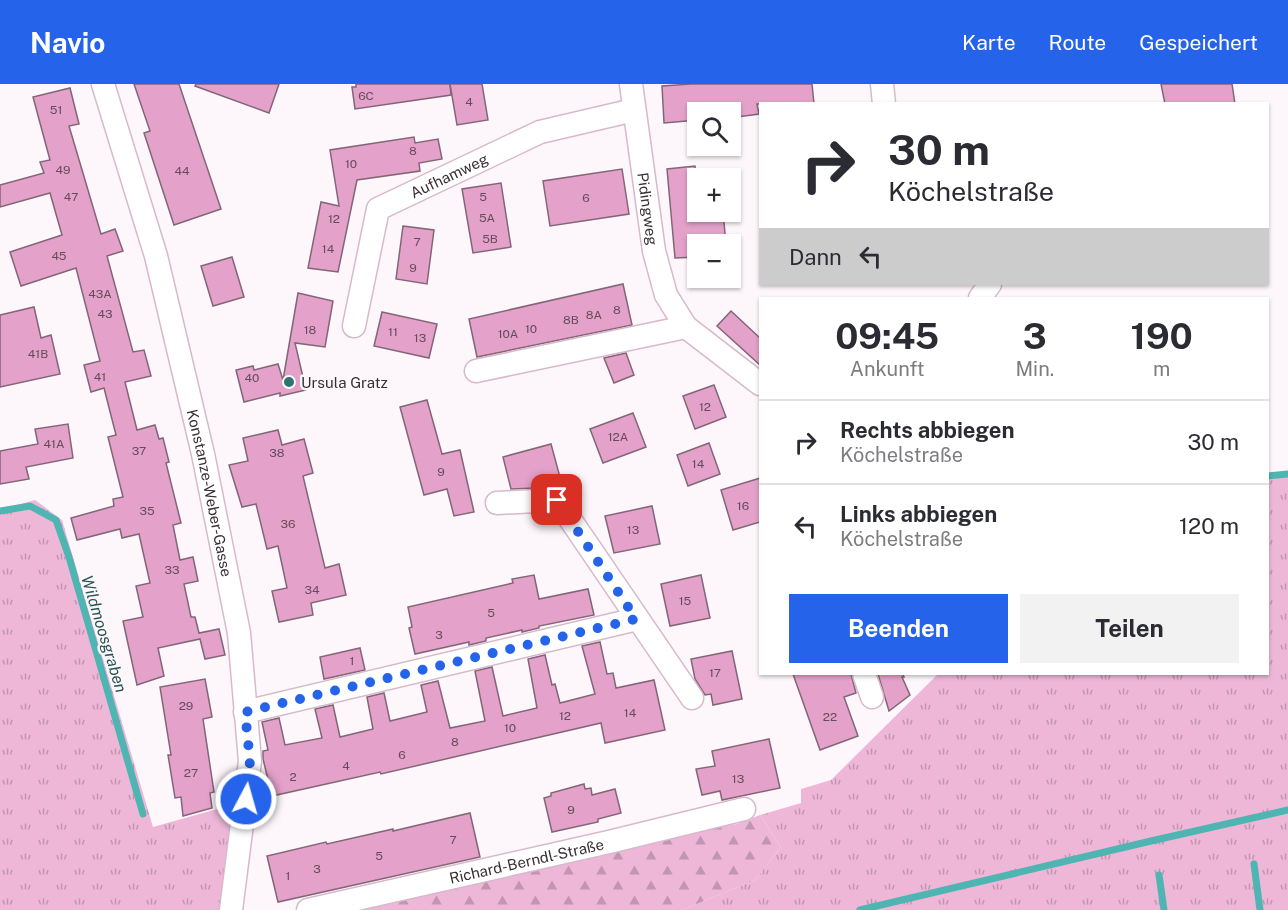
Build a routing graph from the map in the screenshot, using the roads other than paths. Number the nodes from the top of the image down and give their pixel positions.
1 (103, 84) edge
2 (631, 84) edge
3 (882, 84) edge
4 (884, 102) edge
5 (634, 110) junction
6 (354, 326) dead end
7 (686, 327) junction
8 (476, 371) dead end
9 (759, 383) edge
10 (497, 503) dead end
11 (636, 619) junction
12 (864, 675) edge
13 (872, 697) dead end
14 (692, 698) dead end
15 (245, 712) junction
16 (744, 809) dead end
17 (231, 910) edge
18 (308, 910) edge

1 - 15 street, Konstanze-Weber-Gasse
2 - 5 street, Pidingweg
3 - 4 street
5 - 6 street, Aufhamweg
5 - 7 street, Pidingweg
7 - 8 street
7 - 9 street, Pidingweg
10 - 11 street
11 - 14 street
11 - 15 street
12 - 13 street
15 - 17 street, Konstanze-Weber-Gasse
16 - 18 street, Richard-Berndl-Straße

